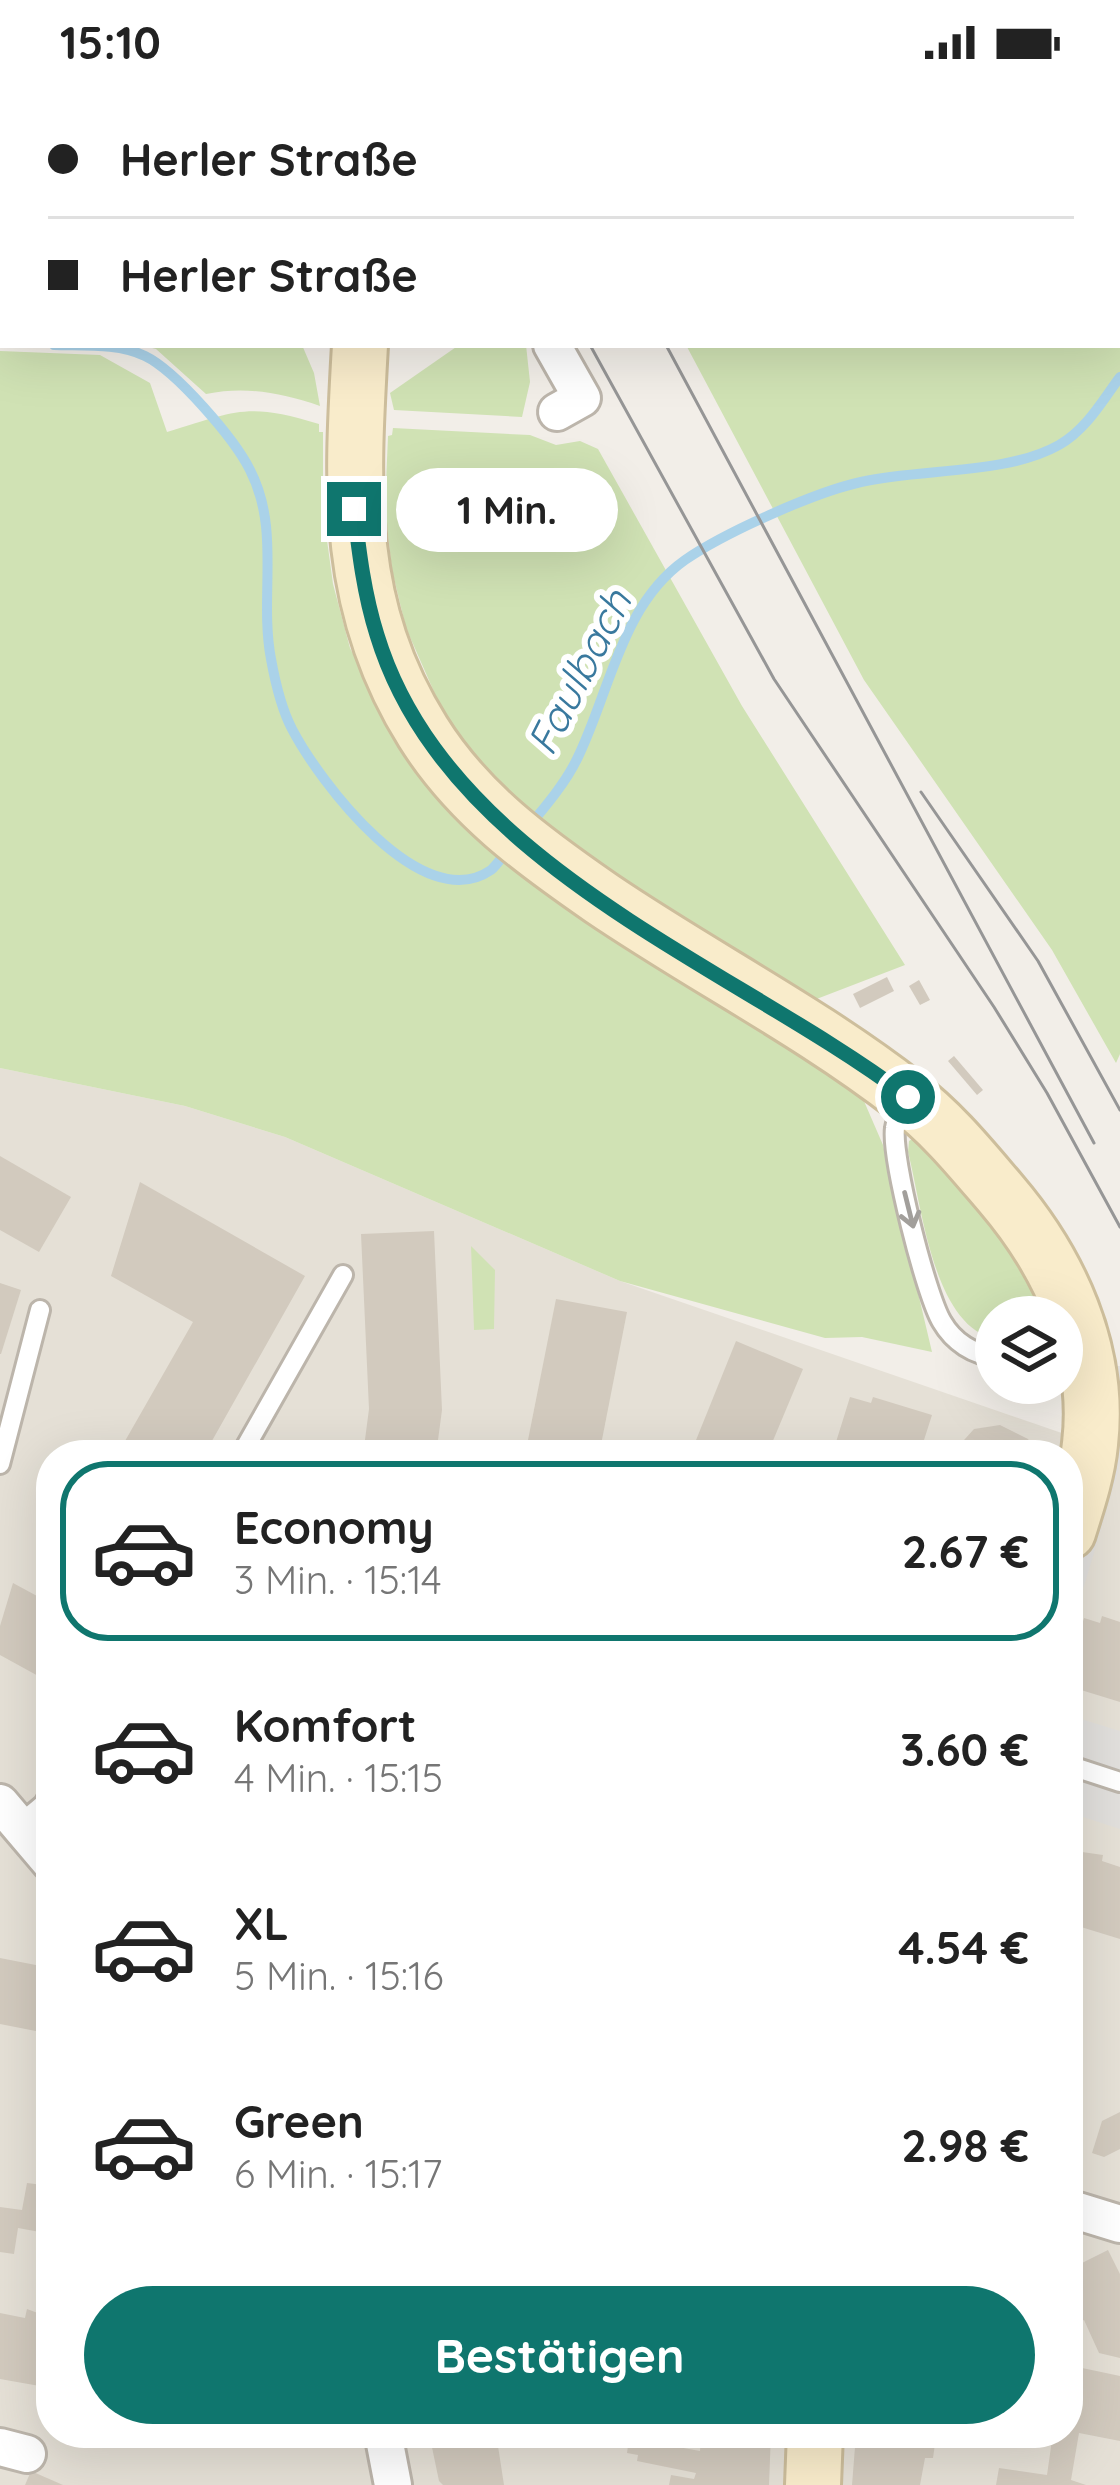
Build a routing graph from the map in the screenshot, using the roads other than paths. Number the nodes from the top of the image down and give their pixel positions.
1 (360, 348) edge
2 (554, 348) edge
3 (557, 412) dead end
4 (908, 1097) junction
5 (343, 1275) dead end
6 (1061, 1296) edge
7 (40, 1310) dead end
8 (975, 1351) edge
9 (1083, 1377) edge
10 (250, 1440) edge
11 (0, 1464) edge
12 (1083, 1472) edge
13 (1083, 1770) edge
14 (1120, 1782) edge
15 (9, 1814) edge
16 (36, 1846) edge
17 (1083, 2212) edge
18 (1119, 2221) edge
19 (386, 2448) edge
20 (814, 2448) edge
21 (393, 2485) edge
22 (813, 2485) edge

1 - 4 street
2 - 3 street
4 - 6 street
4 -> 8 lane
5 - 10 lane
7 - 11 lane
9 - 12 street
13 - 14 lane
15 - 16 street
17 - 18 street
19 - 21 street
20 - 22 street

